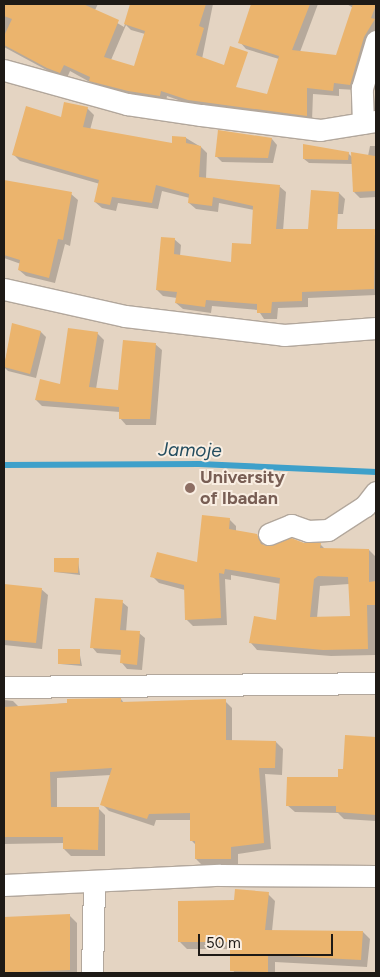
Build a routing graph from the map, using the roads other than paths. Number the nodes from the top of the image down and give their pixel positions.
1 (376, 41) edge
2 (5, 75) edge
3 (369, 122) edge
4 (4, 289) edge
5 (376, 328) edge
6 (376, 492) edge
7 (269, 534) dead end
8 (376, 683) edge
9 (4, 687) edge
10 (376, 876) edge
11 (94, 882) junction
12 (4, 885) edge
13 (92, 973) edge

1 - 3 street
2 - 3 street
4 - 5 street
6 - 7 street
8 - 9 street
10 - 11 street
11 - 12 street
11 - 13 street

